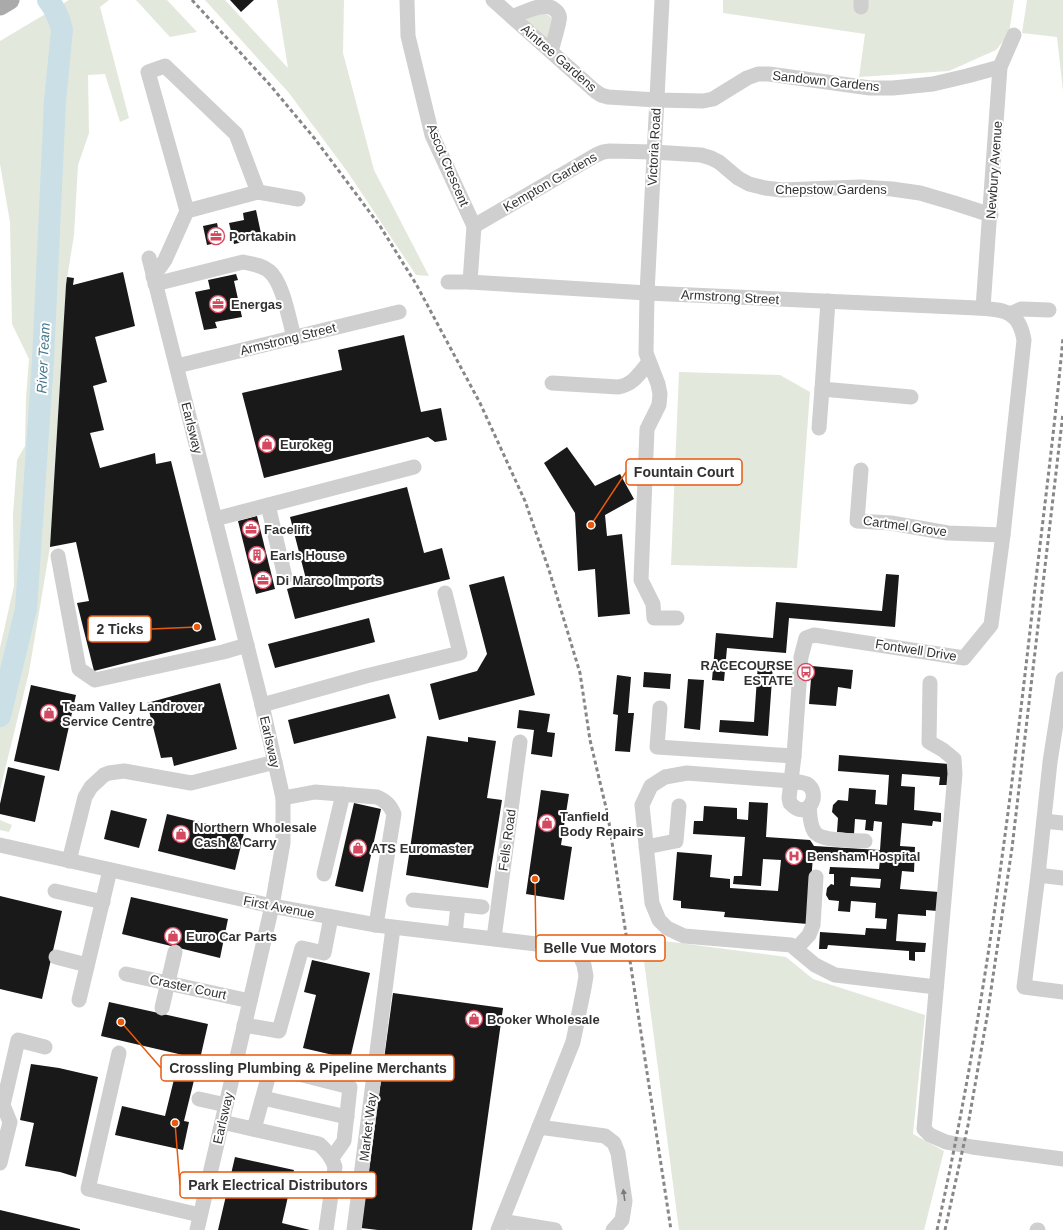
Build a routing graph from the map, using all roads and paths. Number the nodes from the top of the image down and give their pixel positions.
1 (10, 0) edge
2 (407, 0) edge
3 (493, 0) edge
4 (662, 0) edge
5 (0, 6) edge
6 (512, 17) junction
7 (1014, 35) dead end
8 (551, 51) junction
9 (1000, 67) junction
10 (657, 100) junction
11 (653, 152) junction
12 (258, 192) junction
13 (298, 199) dead end
14 (187, 211) junction
15 (991, 215) junction
16 (474, 226) junction
17 (149, 258) dead end
18 (154, 280) junction
19 (448, 282) dead end
20 (470, 282) junction
21 (647, 293) junction
22 (828, 302) junction
23 (983, 308) junction
24 (1049, 310) dead end
25 (399, 312) dead end
26 (1010, 314) junction
27 (294, 337) junction
28 (649, 362) junction
29 (177, 366) junction
30 (552, 383) dead end
31 (822, 390) junction
32 (911, 397) dead end
33 (818, 428) dead end
34 (414, 467) dead end
35 (861, 470) dead end
36 (268, 505) junction
37 (215, 519) junction
38 (1003, 535) junction
39 (58, 556) dead end
40 (285, 577) dead end
41 (445, 593) dead end
42 (677, 618) dead end
43 (247, 645) junction
44 (1063, 679) edge
45 (930, 683) dead end
46 (262, 705) junction
47 (1061, 707) edge
48 (660, 708) dead end
49 (520, 742) dead end
50 (794, 756) junction
51 (275, 762) junction
52 (1056, 763) edge
53 (791, 781) junction
54 (343, 794) junction
55 (283, 798) junction
56 (679, 806) dead end
57 (1044, 821) junction
58 (1063, 823) edge
59 (865, 841) dead end
60 (0, 845) edge
61 (646, 847) junction
62 (69, 861) junction
63 (110, 870) junction
64 (324, 874) dead end
65 (1038, 875) junction
66 (816, 877) dead end
67 (1063, 878) edge
68 (55, 891) dead end
69 (413, 900) dead end
70 (103, 902) junction
71 (458, 904) junction
72 (272, 906) junction
73 (482, 907) dead end
74 (331, 917) junction
75 (376, 926) junction
76 (393, 928) junction
77 (455, 934) junction
78 (494, 938) junction
79 (796, 949) junction
80 (175, 952) dead end
81 (56, 957) dead end
82 (87, 964) junction
83 (126, 974) dead end
84 (168, 983) junction
85 (936, 987) junction
86 (1063, 992) edge
87 (79, 1000) dead end
88 (250, 1001) junction
89 (162, 1008) dead end
90 (244, 1025) junction
91 (45, 1047) dead end
92 (119, 1053) dead end
93 (262, 1098) junction
94 (199, 1099) dead end
95 (226, 1106) junction
96 (347, 1117) junction
97 (222, 1122) junction
98 (539, 1127) junction
99 (254, 1129) junction
100 (332, 1158) junction
101 (1063, 1159) edge
102 (0, 1163) edge
103 (200, 1215) junction
104 (500, 1225) edge
105 (197, 1230) edge
106 (326, 1230) edge
107 (354, 1230) edge
108 (555, 1230) edge
109 (613, 1230) edge

1 - 5 main road
2 - 16 street, Ascot Crescent
3 - 6 street, Aintree Gardens
4 - 10 street, Victoria Road
6 - 8 street, Aintree Gardens
6 - 8 street
7 - 9 street, Newbury Avenue
8 - 10 street, Aintree Gardens
9 - 10 street, Sandown Gardens
9 - 15 street, Newbury Avenue
10 - 11 street, Victoria Road
11 - 15 street, Chepstow Gardens
11 - 16 street, Kempton Gardens
11 - 21 street, Victoria Road
12 - 13 street
12 - 14 street
12 - 14 street
14 - 18 street
15 - 23 street, Newbury Avenue
16 - 20 street, Ascot Crescent
17 - 18 street, Earlsway
18 - 27 street
18 - 29 street, Earlsway
19 - 20 street, Armstrong Street
20 - 21 street, Armstrong Street
21 - 22 street, Armstrong Street
21 - 28 street, Victoria Road
22 - 23 street, Armstrong Street
22 - 31 street
23 - 26 street, Armstrong Street
24 - 26 street
25 - 27 street, Armstrong Street
26 - 38 street, Fontwell Drive
27 - 29 street, Armstrong Street
28 - 30 street
28 - 42 street, Victoria Road
29 - 37 street, Earlsway
31 - 32 street
31 - 33 street
34 - 36 street
35 - 38 street, Cartmel Grove
36 - 37 street
36 - 40 street
37 - 43 street, Earlsway
38 - 50 street, Fontwell Drive
39 - 43 street
41 - 46 street
43 - 46 street, Earlsway
44 - 47 street
45 - 85 street
46 - 51 street, Earlsway
47 - 52 street
48 - 50 street
49 - 78 street, Fells Road
50 - 53 street
51 - 55 street, Earlsway
51 - 62 street
52 - 57 street
53 - 59 street
53 - 61 street
54 - 55 street
54 - 64 street
54 - 75 street
55 - 72 street, Earlsway
56 - 61 street
57 - 58 street
57 - 65 street
60 - 62 street, First Avenue
61 - 79 street
62 - 63 street, First Avenue
63 - 70 street
63 - 72 street, First Avenue
65 - 67 street
65 - 86 street
66 - 79 street
68 - 70 street
69 - 71 street
70 - 82 street
71 - 73 street
71 - 77 street
72 - 74 street, First Avenue
72 - 88 street, Earlsway
74 - 75 street, First Avenue
74 - 90 street
75 - 76 street, First Avenue
76 - 77 street, First Avenue
76 - 107 street, Market Way
77 - 78 street, First Avenue
78 - 98 street, First Avenue
79 - 85 street
80 - 84 street
81 - 82 street
82 - 87 street
83 - 84 street, Craster Court
84 - 88 street, Craster Court
84 - 89 street
85 - 101 street
88 - 90 street, Earlsway
90 - 95 street, Earlsway
91 - 102 street
92 - 103 street
93 - 96 street
93 - 96 street
93 - 99 street
94 - 95 street
95 - 97 street, Earlsway
96 - 100 street
97 - 99 street
97 - 103 street, Earlsway
98 - 104 street, First Avenue
109 -> 98 street
99 - 100 street
100 - 106 street
103 - 105 street, Earlsway
104 - 108 street

